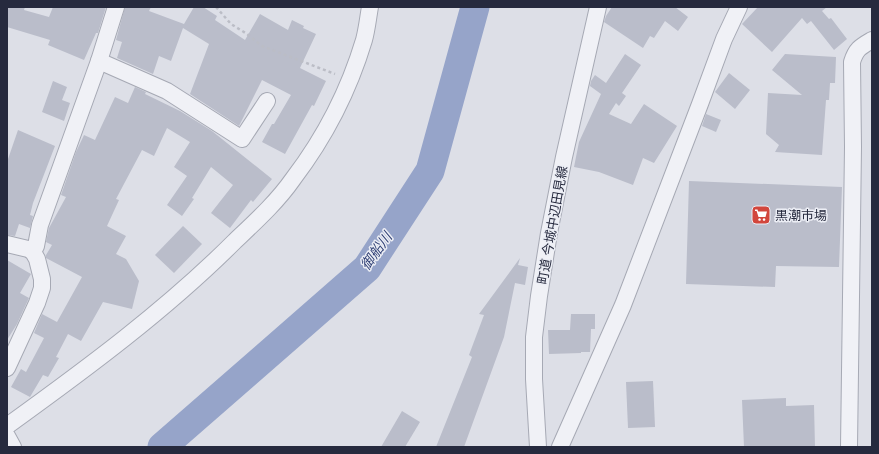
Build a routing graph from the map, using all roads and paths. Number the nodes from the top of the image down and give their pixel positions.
1 (116, 7) edge
2 (216, 7) edge
3 (370, 7) edge
4 (598, 7) edge
5 (739, 7) edge
6 (872, 40) edge
7 (99, 61) junction
8 (350, 81) junction
9 (267, 101) dead end
10 (7, 244) edge
11 (33, 252) junction
12 (7, 368) edge
13 (7, 426) edge
14 (7, 436) edge
15 (13, 447) edge
16 (538, 447) edge
17 (560, 447) edge
18 (849, 447) edge

1 - 7 street
2 - 8 path
3 - 8 street
4 - 16 street, 町道 今城中辺田見線
5 - 17 street
6 - 18 street
7 - 9 street
7 - 11 street
8 - 13 street
10 - 11 street
11 - 12 street
14 - 15 street

